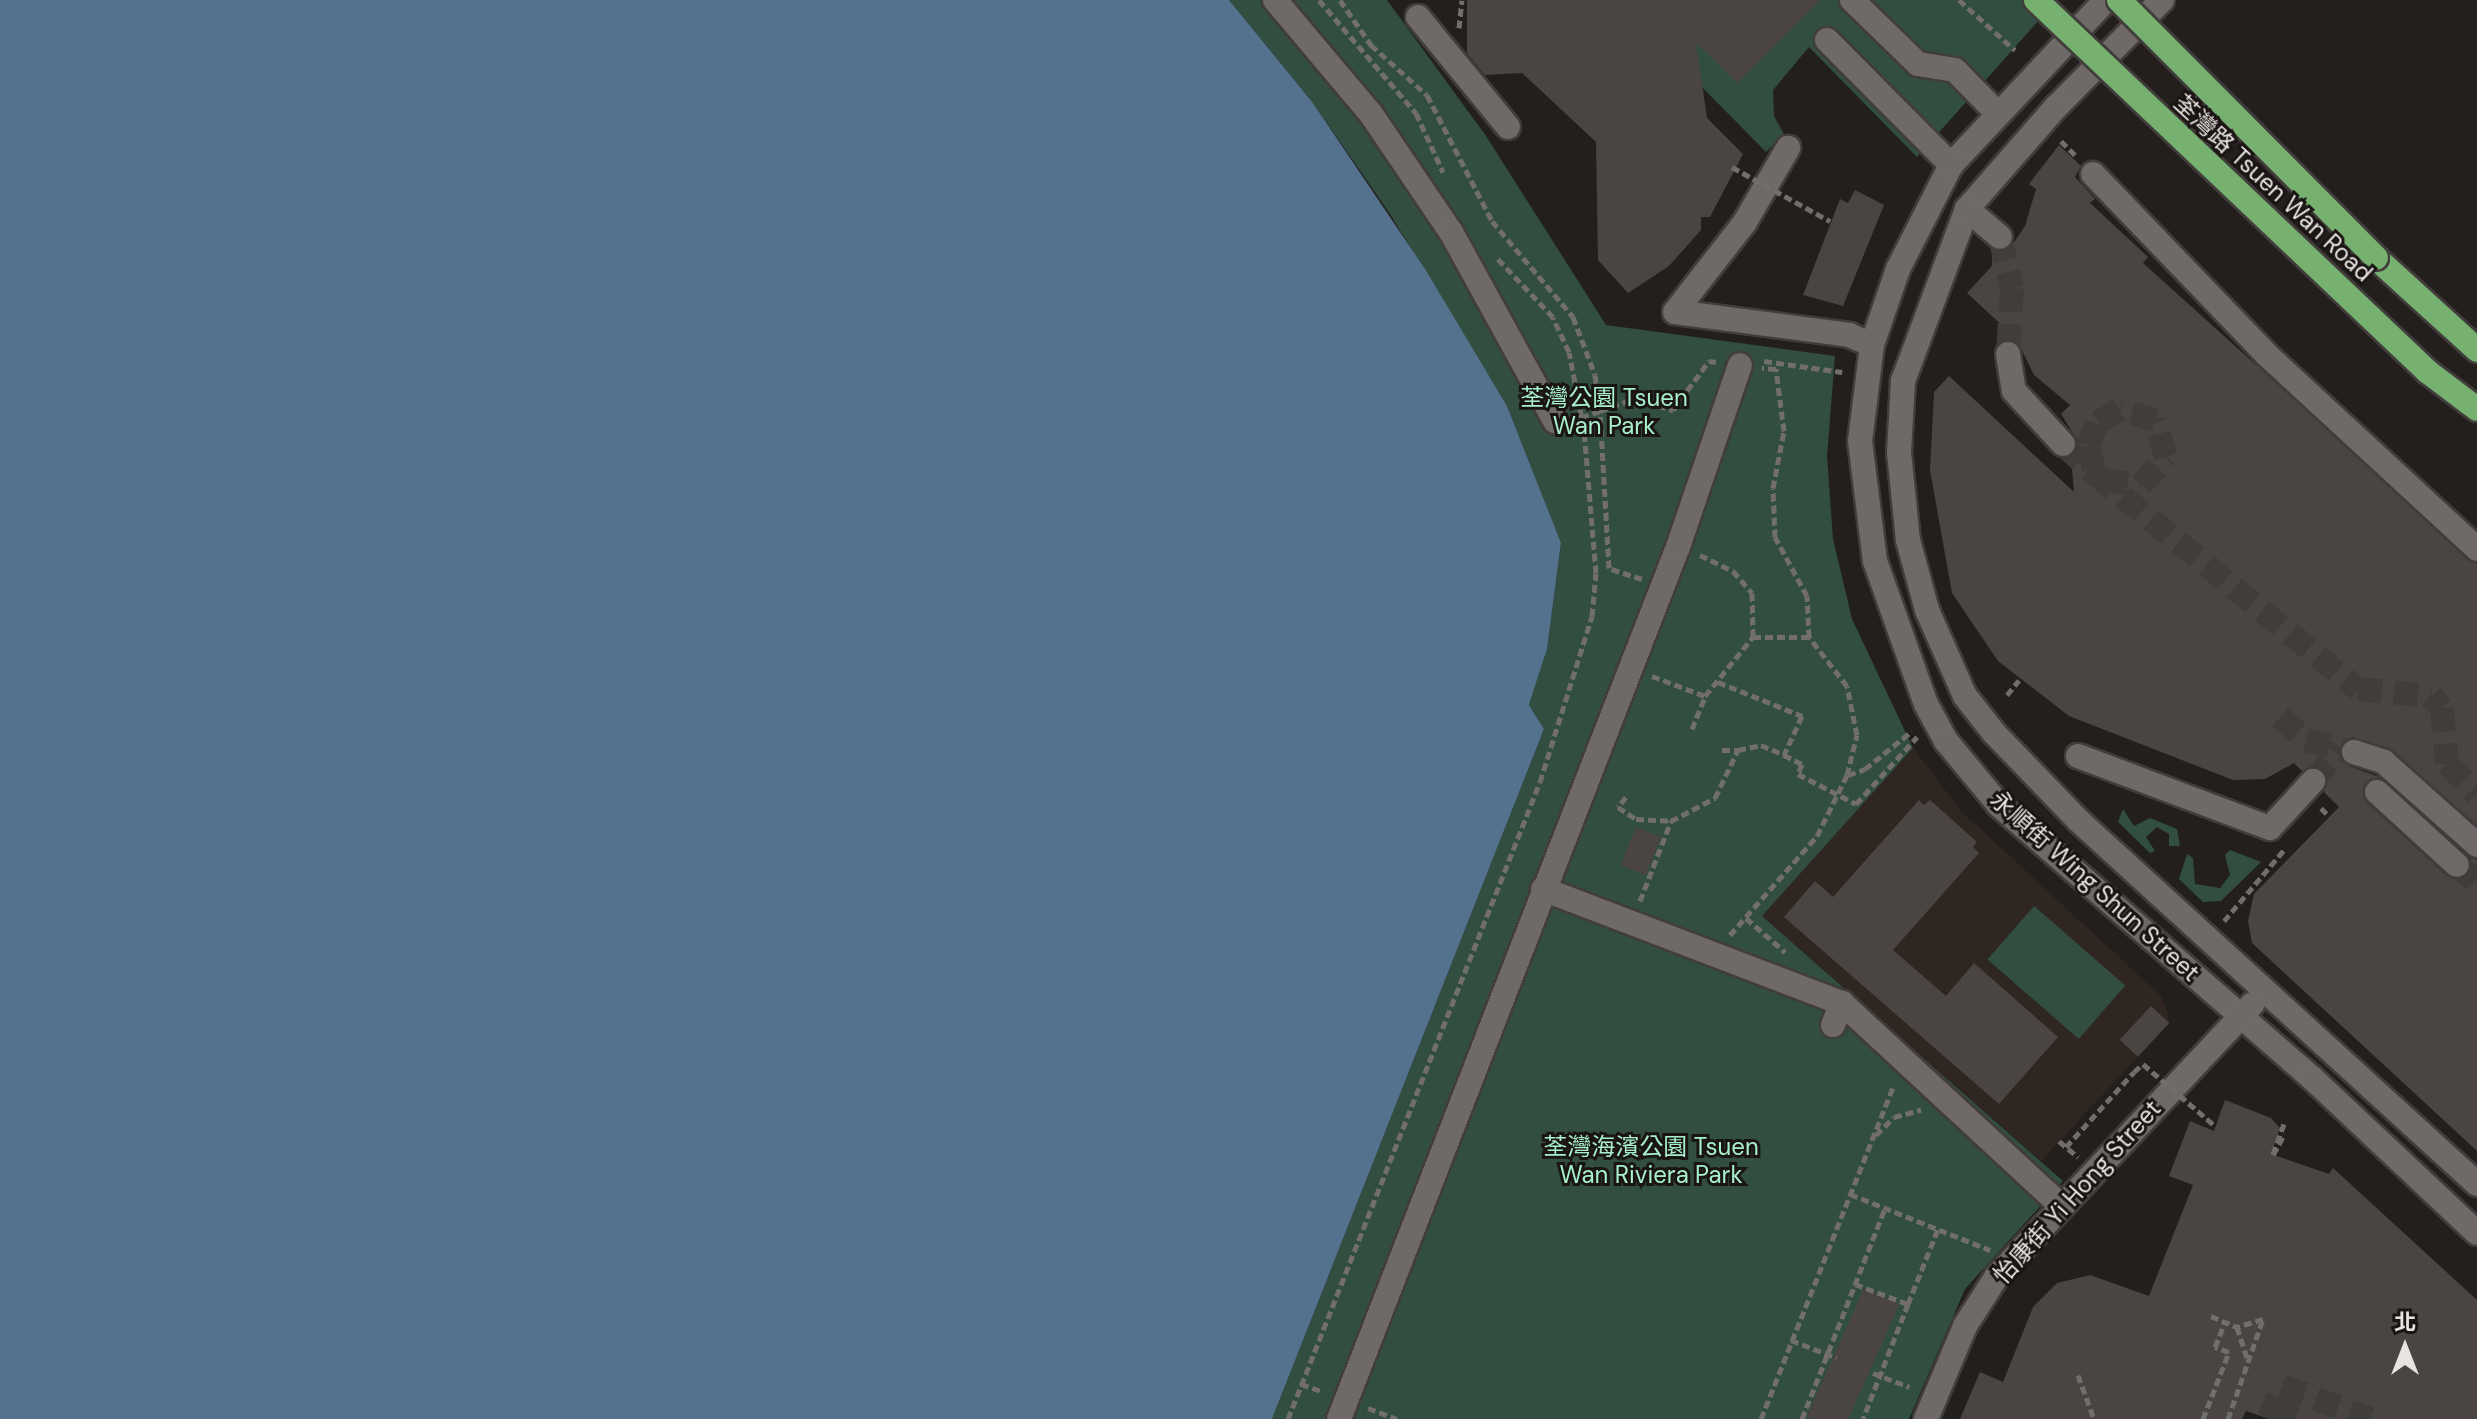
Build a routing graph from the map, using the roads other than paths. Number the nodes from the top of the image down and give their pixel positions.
1 (1275, 0) edge
2 (1852, 0) edge
3 (2036, 0) edge
4 (2106, 0) edge
5 (2119, 0) edge
6 (2162, 0) edge
7 (1418, 17) dead end
8 (1827, 40) dead end
9 (1997, 113) junction
10 (1508, 127) dead end
11 (1788, 148) dead end
12 (1951, 165) junction
13 (2093, 174) dead end
14 (1967, 209) junction
15 (2000, 237) tunnel mouth
16 (1872, 345) junction
17 (2477, 350) edge
18 (2008, 354) tunnel mouth
19 (1742, 361) road end
20 (2477, 409) edge
21 (1555, 421) dead end
22 (2063, 444) tunnel mouth
23 (2477, 549) edge
24 (2354, 752) tunnel mouth
25 (2078, 756) dead end
26 (2313, 781) tunnel mouth
27 (2377, 792) dead end
28 (2477, 845) tunnel mouth
29 (2457, 865) tunnel mouth
30 (1543, 889) junction
31 (2265, 991) junction
32 (2241, 1015) junction
33 (2477, 1184) edge
34 (2060, 1205) junction
35 (2477, 1233) edge
36 (1339, 1419) edge
37 (1926, 1419) edge

1 - 21 street
2 - 9 street
3 - 20 highway, 荃灣路 Tsuen Wan Road, bridge
4 - 9 street, 永順街 Wing Shun Street
5 - 17 highway, 荃灣路 Tsuen Wan Road, bridge
6 - 14 street, 永順街 Wing Shun Street
7 - 10 street
8 - 12 street
9 - 12 street, 永順街 Wing Shun Street
11 - 16 street
12 - 16 street, 永順街 Wing Shun Street
13 - 23 street
14 - 15 street
14 - 31 street, 永順街 Wing Shun Street
16 - 32 street, 永順街 Wing Shun Street
18 - 22 street
19 - 30 street
24 - 28 street
25 - 26 street
27 - 29 street
30 - 34 street
30 - 36 street
31 - 32 street, 怡康街 Yi Hong Street
31 - 33 street, 永順街 Wing Shun Street
32 - 34 street, 怡康街 Yi Hong Street
32 - 35 street, 永順街 Wing Shun Street
34 - 37 street, 怡康街 Yi Hong Street

